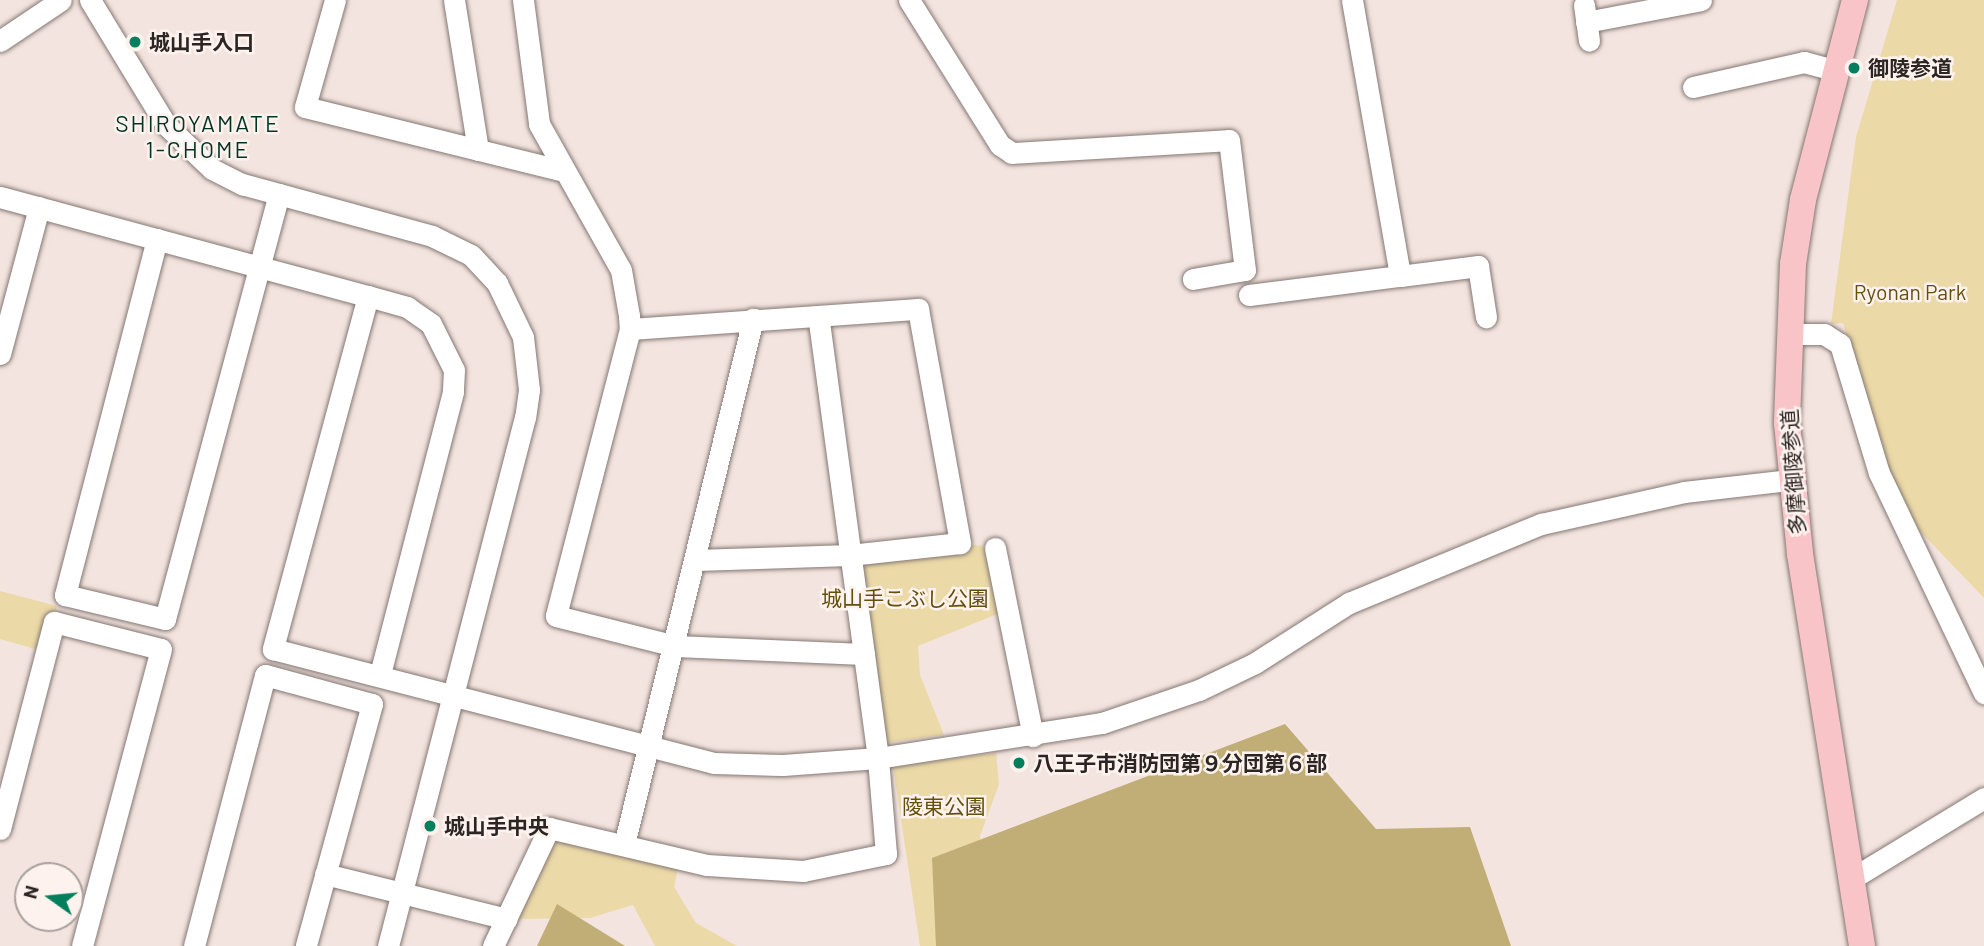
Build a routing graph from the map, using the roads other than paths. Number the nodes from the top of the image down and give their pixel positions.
1 (61, 0) edge
2 (90, 0) edge
3 (335, 0) edge
4 (453, 0) edge
5 (523, 0) edge
6 (909, 0) edge
7 (1352, 0) edge
8 (1701, 0) edge
9 (1855, 0) edge
10 (1587, 23) dead end
11 (0, 41) edge
12 (1834, 70) junction
13 (1693, 87) dead end
14 (478, 150) junction
15 (564, 171) junction
16 (279, 194) junction
17 (0, 197) edge
18 (39, 207) junction
19 (157, 239) junction
20 (260, 267) junction
21 (1400, 275) junction
22 (1193, 279) dead end
23 (1249, 295) dead end
24 (368, 296) junction
25 (818, 316) junction
26 (1486, 317) dead end
27 (753, 319) junction
28 (630, 329) junction
29 (1789, 334) junction
30 (0, 354) edge
31 (1790, 480) junction
32 (995, 548) dead end
33 (850, 555) junction
34 (696, 560) junction
35 (675, 646) junction
36 (864, 654) junction
37 (380, 675) junction
38 (1984, 693) edge
39 (454, 695) junction
40 (1033, 736) junction
41 (651, 747) junction
42 (878, 758) junction
43 (1984, 798) edge
44 (0, 829) edge
45 (624, 845) junction
46 (325, 874) junction
47 (1852, 879) junction
48 (403, 893) junction
49 (507, 919) junction
50 (82, 946) edge
51 (194, 946) edge
52 (306, 946) edge
53 (388, 946) edge
54 (493, 946) edge
55 (1862, 946) edge

1 - 11 street
2 - 16 street
3 - 14 street
4 - 14 street
5 - 15 street
6 - 22 street
7 - 21 street
8 - 10 street
9 - 12 main road, 多摩御陵参道
12 - 13 street
12 - 29 main road, 多摩御陵参道
14 - 15 street
15 - 28 street
16 - 20 street
16 - 39 street
17 - 18 street
18 - 19 street
18 - 30 street
19 - 20 street
19 - 20 street
20 - 24 street
21 - 23 street
21 - 26 street
24 - 37 street
24 - 37 street
25 - 27 street
25 - 33 street
25 - 33 street
27 - 28 street
27 - 34 street
28 - 35 street
29 - 31 main road, 多摩御陵参道
29 - 38 street
31 - 40 street
31 - 47 main road, 多摩御陵参道
32 - 40 street
33 - 34 street
33 - 36 street
34 - 35 street
35 - 36 street
35 - 41 street
36 - 42 street
37 - 39 street
39 - 41 street
39 - 48 street
40 - 42 street
41 - 42 street
41 - 45 street
42 - 45 street
43 - 47 street
44 - 50 street
45 - 49 street
46 - 48 street
46 - 51 street
46 - 52 street
47 - 55 main road, 多摩御陵参道
48 - 49 street
48 - 53 street
49 - 54 street

